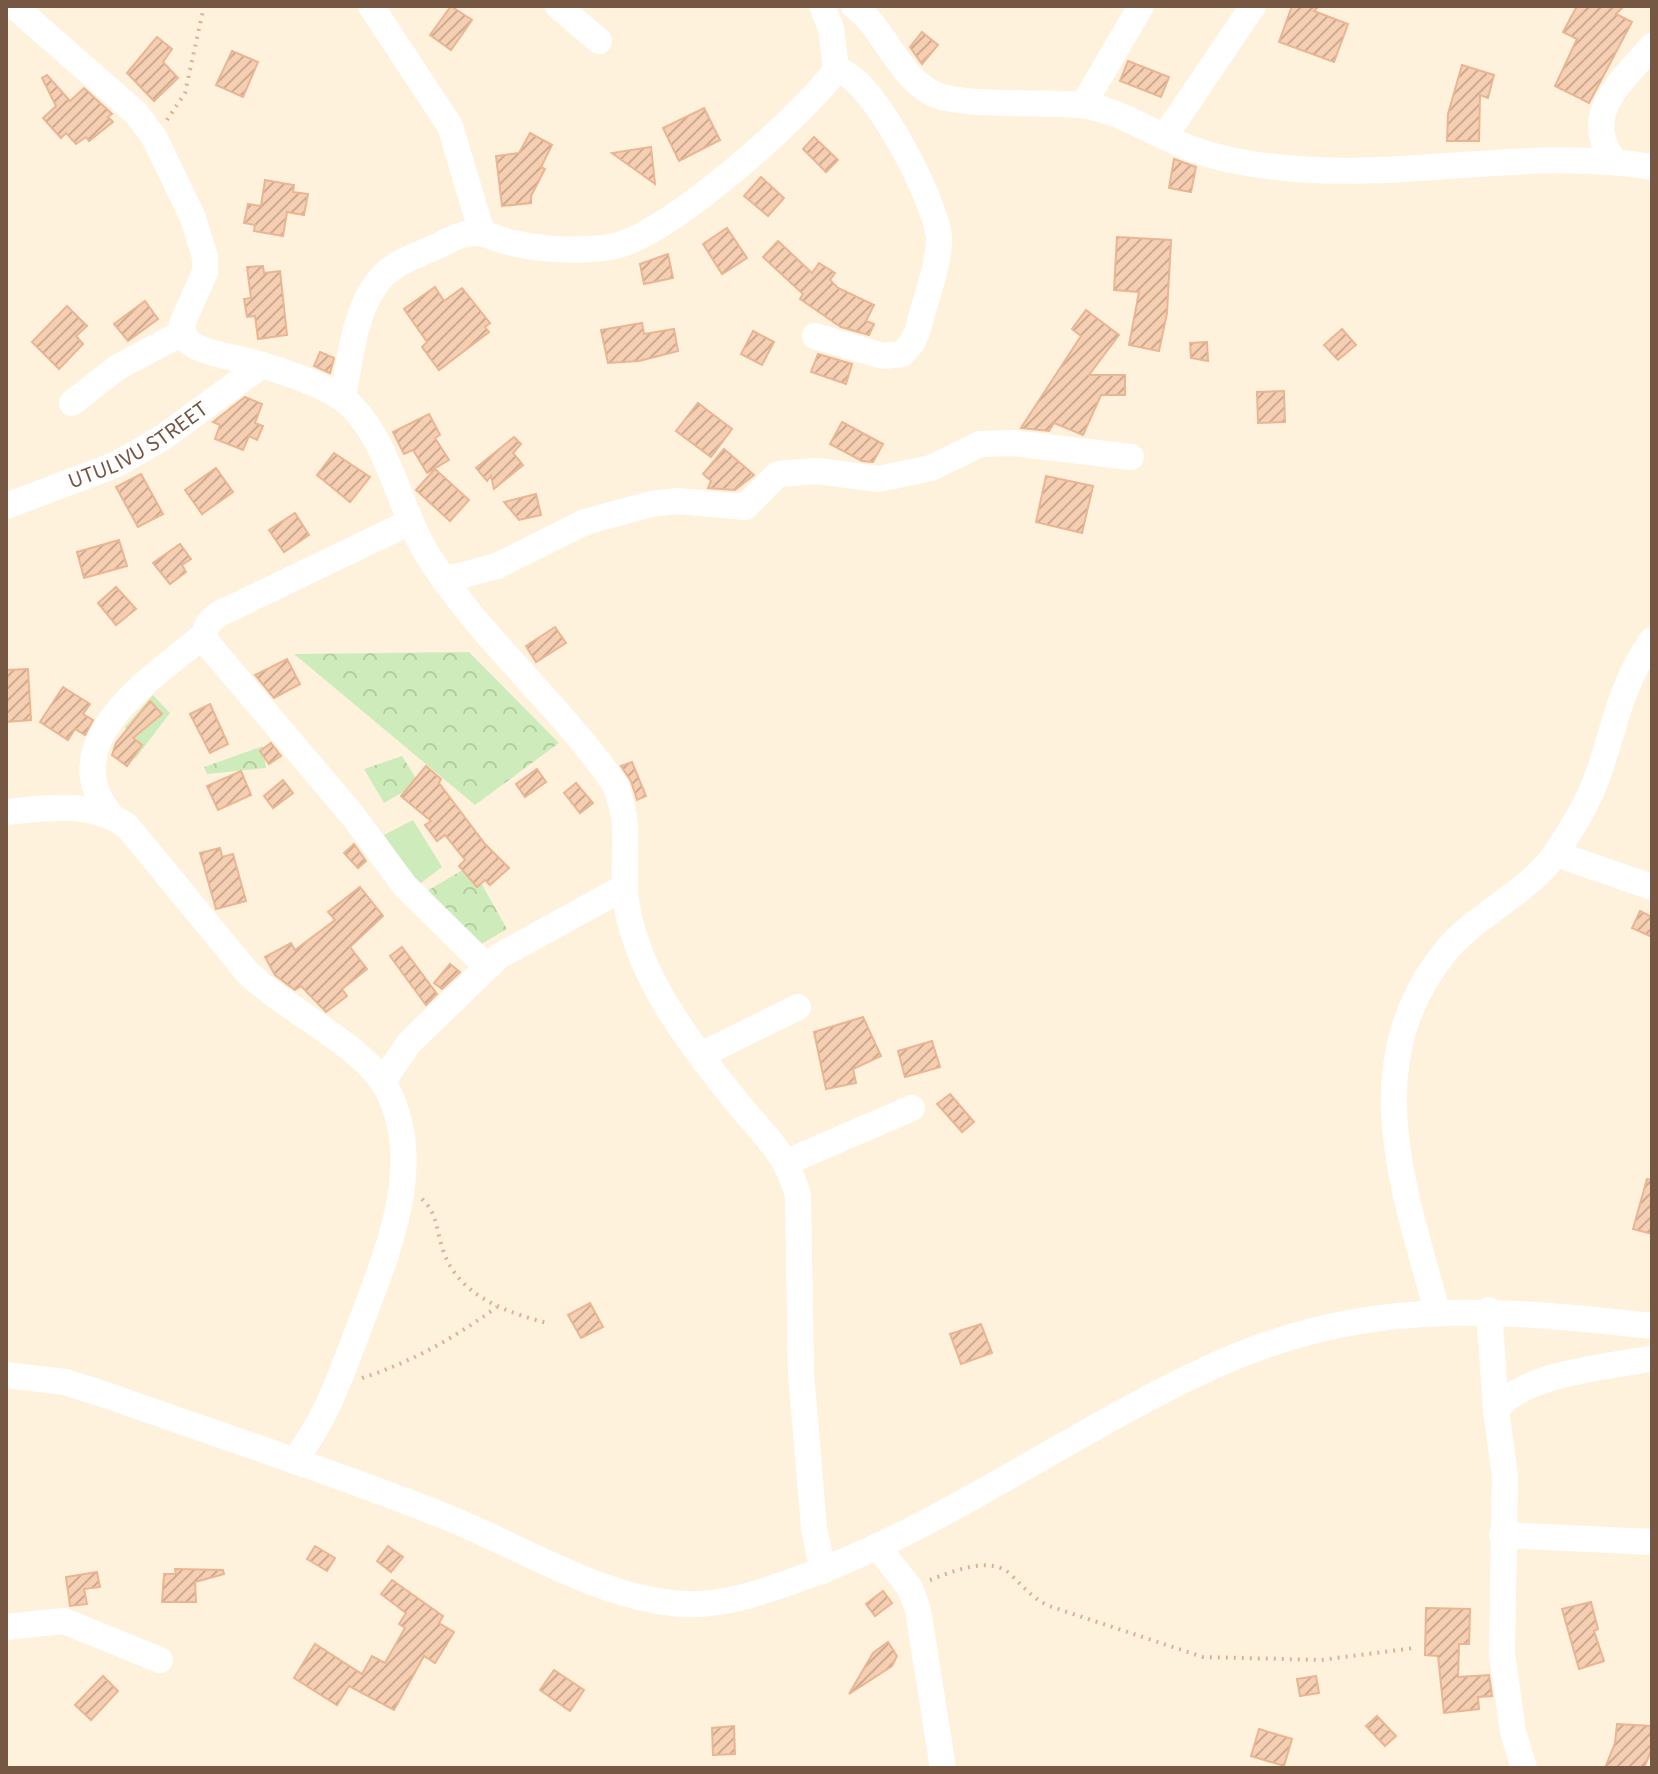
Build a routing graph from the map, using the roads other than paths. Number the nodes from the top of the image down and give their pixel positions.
1 (14, 6) edge
2 (371, 6) edge
3 (558, 6) edge
4 (822, 6) edge
5 (854, 6) edge
6 (1141, 6) edge
7 (1253, 6) edge
8 (599, 41) dead end
9 (1652, 46) edge
10 (836, 70) junction
11 (1083, 105) junction
12 (1165, 136) junction
13 (1614, 161) junction
14 (1652, 167) edge
15 (482, 233) junction
16 (182, 333) junction
17 (815, 336) dead end
18 (262, 365) junction
19 (343, 398) junction
20 (72, 403) dead end
21 (1131, 457) dead end
22 (6, 506) edge
23 (408, 523) junction
24 (444, 580) junction
25 (204, 635) junction
26 (1652, 640) edge
27 (6, 812) edge
28 (109, 813) junction
29 (1556, 854) junction
30 (625, 887) junction
31 (1652, 887) edge
32 (487, 967) junction
33 (798, 1007) dead end
34 (703, 1054) junction
35 (383, 1081) junction
36 (912, 1108) dead end
37 (787, 1162) junction
38 (1489, 1310) junction
39 (1437, 1311) junction
40 (1649, 1326) edge
41 (1650, 1364) edge
42 (6, 1375) edge
43 (1496, 1410) junction
44 (294, 1461) junction
45 (1502, 1535) junction
46 (1652, 1542) edge
47 (877, 1546) junction
48 (823, 1571) junction
49 (6, 1627) edge
50 (160, 1660) dead end
51 (943, 1768) edge
52 (1524, 1768) edge

1 - 16 street
2 - 15 street
3 - 8 street
4 - 10 street
5 - 11 street
6 - 11 street
7 - 12 street
9 - 13 street
10 - 15 street
10 - 17 street
11 - 12 street
12 - 13 street
13 - 14 street
15 - 19 street
16 - 18 street
16 - 20 street
18 - 19 street
18 - 22 street, UTULIVU STREET
19 - 23 street
21 - 24 street
23 - 24 street
23 - 25 street
24 - 30 street
25 - 28 street
25 - 32 street
26 - 29 street
27 - 28 street
28 - 35 street
29 - 31 street
29 - 39 street
30 - 32 street
30 - 34 street
32 - 35 street
33 - 34 street
34 - 37 street
35 - 44 street
36 - 37 street
37 - 48 street
38 - 39 street
38 - 40 street
38 - 43 street
39 - 47 street
40 - 41 street
41 - 43 street
42 - 44 street
43 - 45 street
44 - 48 street
45 - 46 street
45 - 52 street
47 - 48 street
47 - 51 street
49 - 50 street

